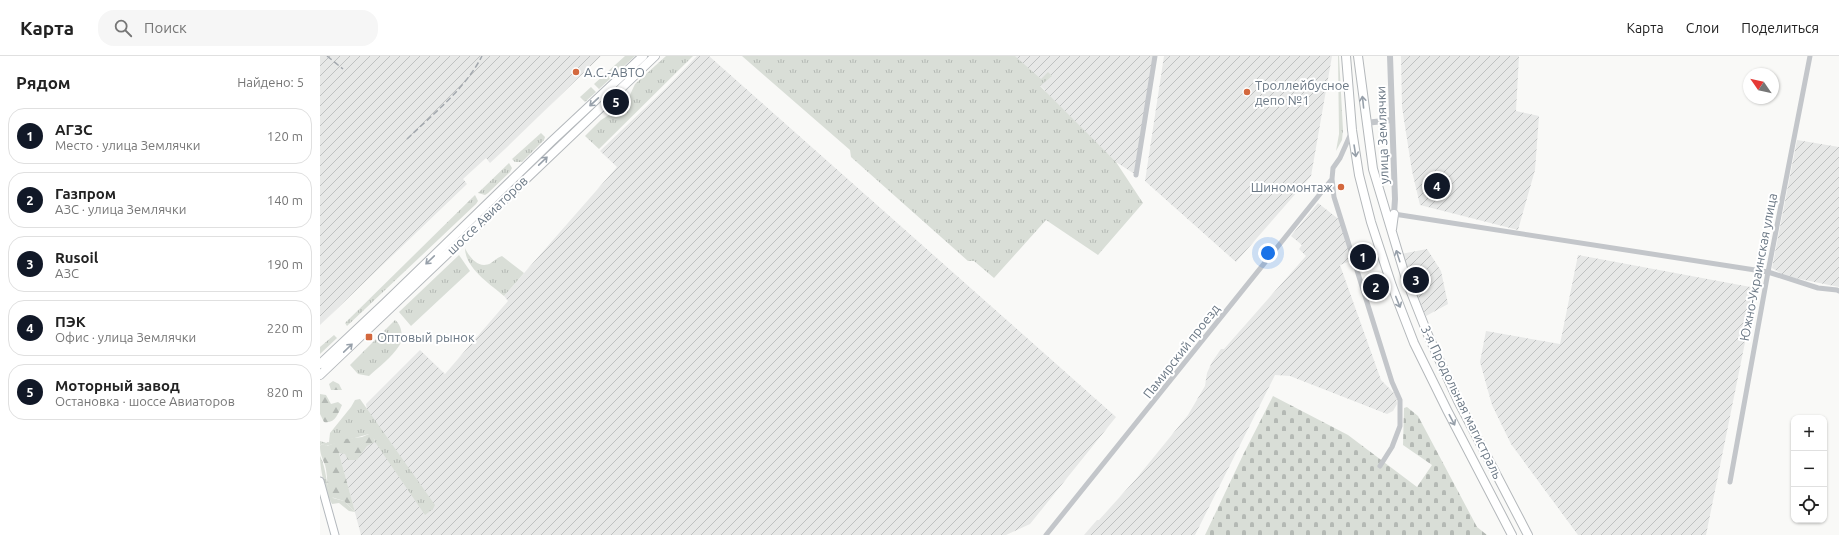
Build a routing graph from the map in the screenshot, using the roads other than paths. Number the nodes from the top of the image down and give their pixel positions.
1 (643, 56) edge
2 (655, 56) edge
3 (1155, 56) edge
4 (1346, 56) edge
5 (1358, 56) edge
6 (1390, 56) edge
7 (1810, 56) edge
8 (1391, 120) junction
9 (1366, 123) junction
10 (1352, 130) junction
11 (1136, 175) dead end
12 (1332, 179) junction
13 (1394, 214) junction
14 (1391, 234) junction
15 (1768, 272) junction
16 (1839, 291) edge
17 (320, 364) edge
18 (320, 375) edge
19 (1380, 466) dead end
20 (320, 481) edge
21 (1730, 482) dead end
22 (335, 535) edge
23 (1046, 535) edge
24 (1512, 535) edge
25 (1528, 535) edge

1 -> 17 main road, шоссе Авиаторов
18 -> 2 main road, шоссе Авиаторов
3 - 11 street
4 - 10 main road, 3-я Продольная магистраль
9 -> 5 main road, 3-я Продольная магистраль
6 - 8 street, улица Землячки
7 - 15 street, Южно-Украинская улица
8 - 9 street
8 - 13 street, улица Землячки
9 - 14 main road, 3-я Продольная магистраль
10 - 12 street
10 -> 24 main road, 3-я Продольная магистраль
12 - 19 street
12 - 23 street, Памирский проезд
13 - 14 main road
13 - 15 street
25 -> 14 main road, 3-я Продольная магистраль
15 - 16 street
15 - 21 street, Южно-Украинская улица
20 - 22 main road

